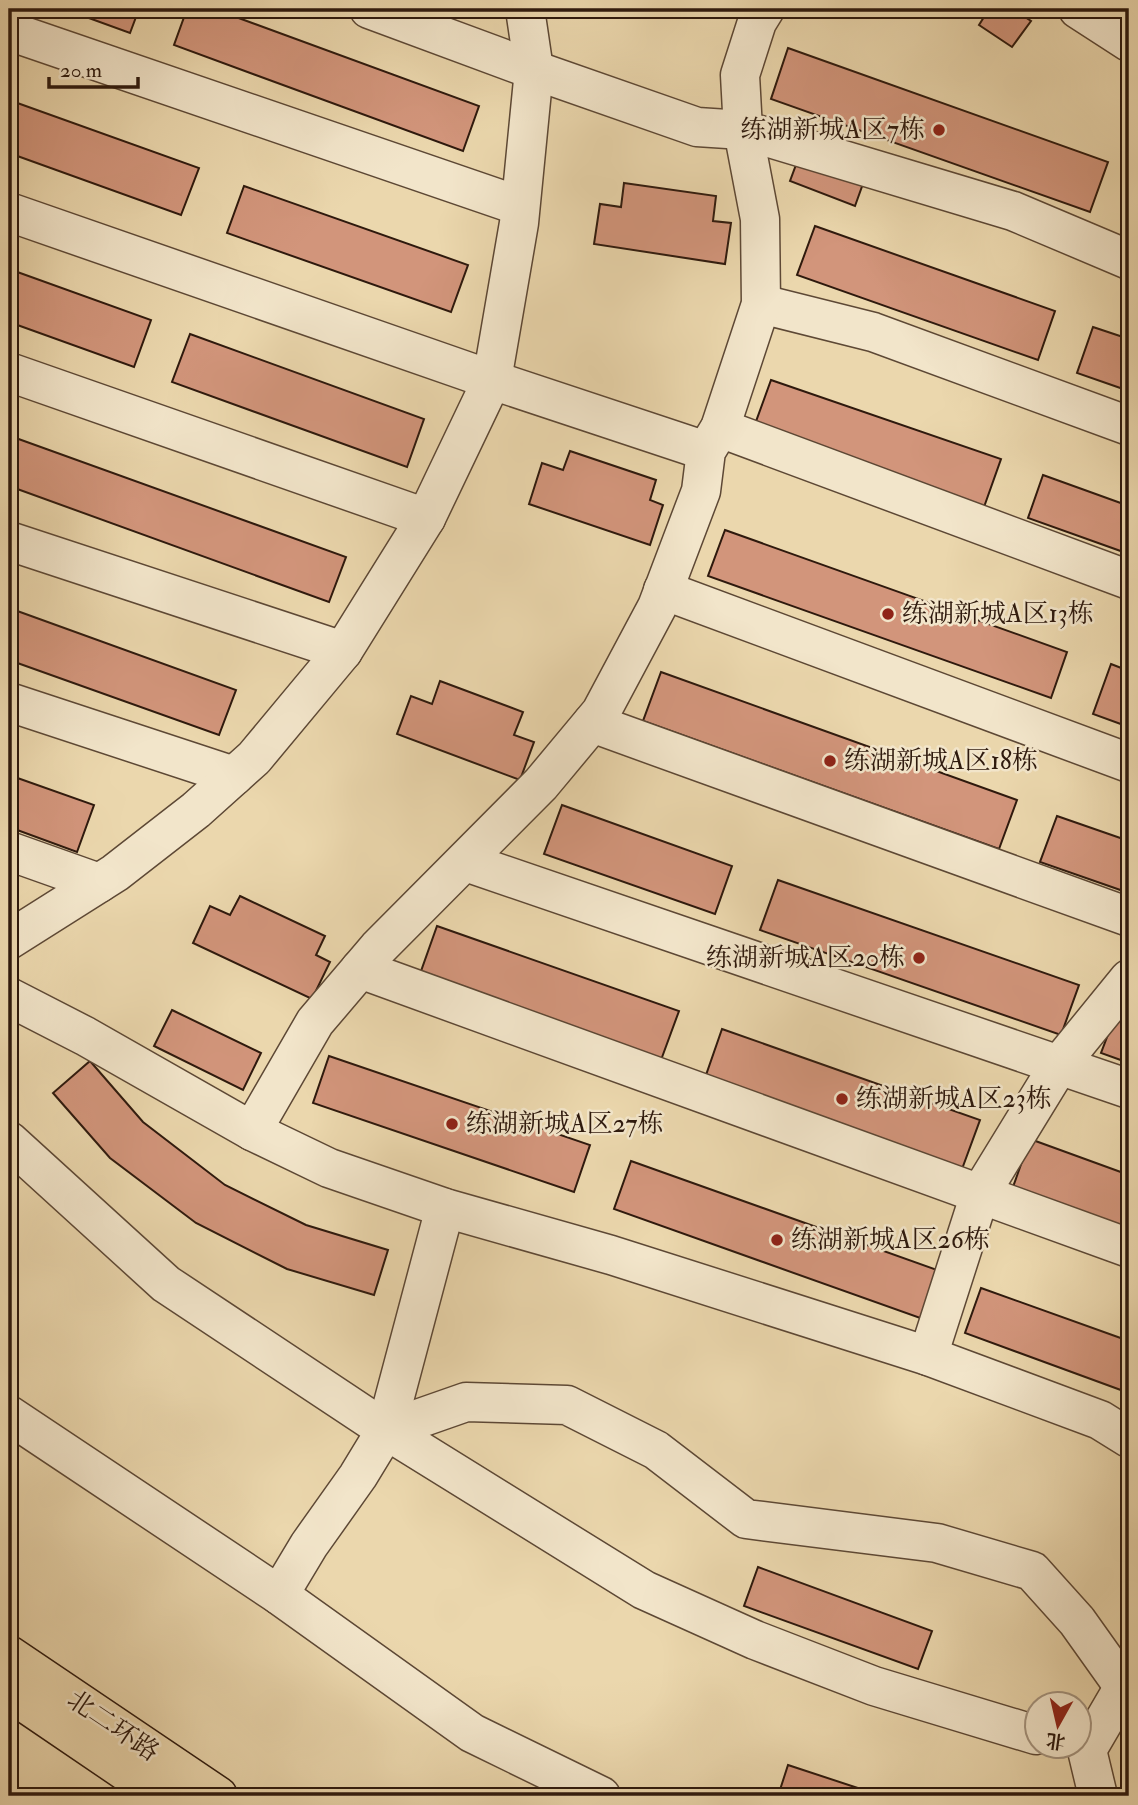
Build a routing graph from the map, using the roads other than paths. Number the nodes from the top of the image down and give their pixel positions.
1 (369, 9) edge
2 (525, 9) edge
3 (765, 9) edge
4 (1078, 9) edge
5 (9, 31) edge
6 (1129, 42) edge
7 (534, 70) junction
8 (743, 130) junction
9 (520, 206) junction
10 (9, 212) edge
11 (1129, 260) edge
12 (761, 304) junction
13 (9, 372) edge
14 (492, 380) junction
15 (1129, 426) edge
16 (713, 440) junction
17 (426, 518) junction
18 (9, 541) edge
19 (1129, 580) edge
20 (663, 590) junction
21 (343, 651) junction
22 (9, 702) edge
23 (592, 723) junction
24 (1129, 763) edge
25 (234, 776) junction
26 (9, 852) edge
27 (466, 862) junction
28 (99, 883) junction
29 (1129, 917) edge
30 (9, 940) edge
31 (360, 969) junction
32 (1129, 979) edge
33 (9, 997) edge
34 (1059, 1065) junction
35 (1129, 1089) edge
36 (252, 1131) junction
37 (9, 1141) edge
38 (980, 1194) junction
39 (444, 1208) junction
40 (1129, 1248) edge
41 (928, 1356) junction
42 (9, 1415) edge
43 (386, 1430) junction
44 (1129, 1438) edge
45 (279, 1595) junction
46 (9, 1655) edge
47 (1127, 1683) edge
48 (9, 1692) edge
49 (1023, 1731) edge
50 (1092, 1731) edge
51 (1084, 1759) edge
52 (162, 1796) edge
53 (218, 1796) edge
54 (601, 1796) edge
55 (1098, 1796) edge

1 - 7 street
2 - 7 street
3 - 8 street
4 - 6 street
5 - 9 street
7 - 8 street
7 - 9 street
8 - 11 street
8 - 12 street
9 - 14 street
10 - 14 street
12 - 15 street
12 - 16 street
13 - 17 street
14 - 16 street
14 - 17 street
16 - 19 street
16 - 20 street
17 - 21 street
18 - 21 street
20 - 23 street
20 - 24 street
21 - 25 street
22 - 25 street
23 - 27 street
23 - 29 street
25 - 28 street
26 - 28 street
27 - 31 street
27 - 34 street
28 - 30 street
31 - 36 street
31 - 38 street
32 - 34 street
33 - 36 street
34 - 35 street
34 - 38 street
36 - 39 street
37 - 43 street
38 - 40 street
38 - 41 street
39 - 41 street
39 - 43 street
41 - 44 street
42 - 45 street
43 - 45 street
43 - 47 street
43 - 49 street
45 - 54 street
46 - 53 main road, 北二环路
47 - 50 street
48 - 52 main road, 北二环路
51 - 55 street

